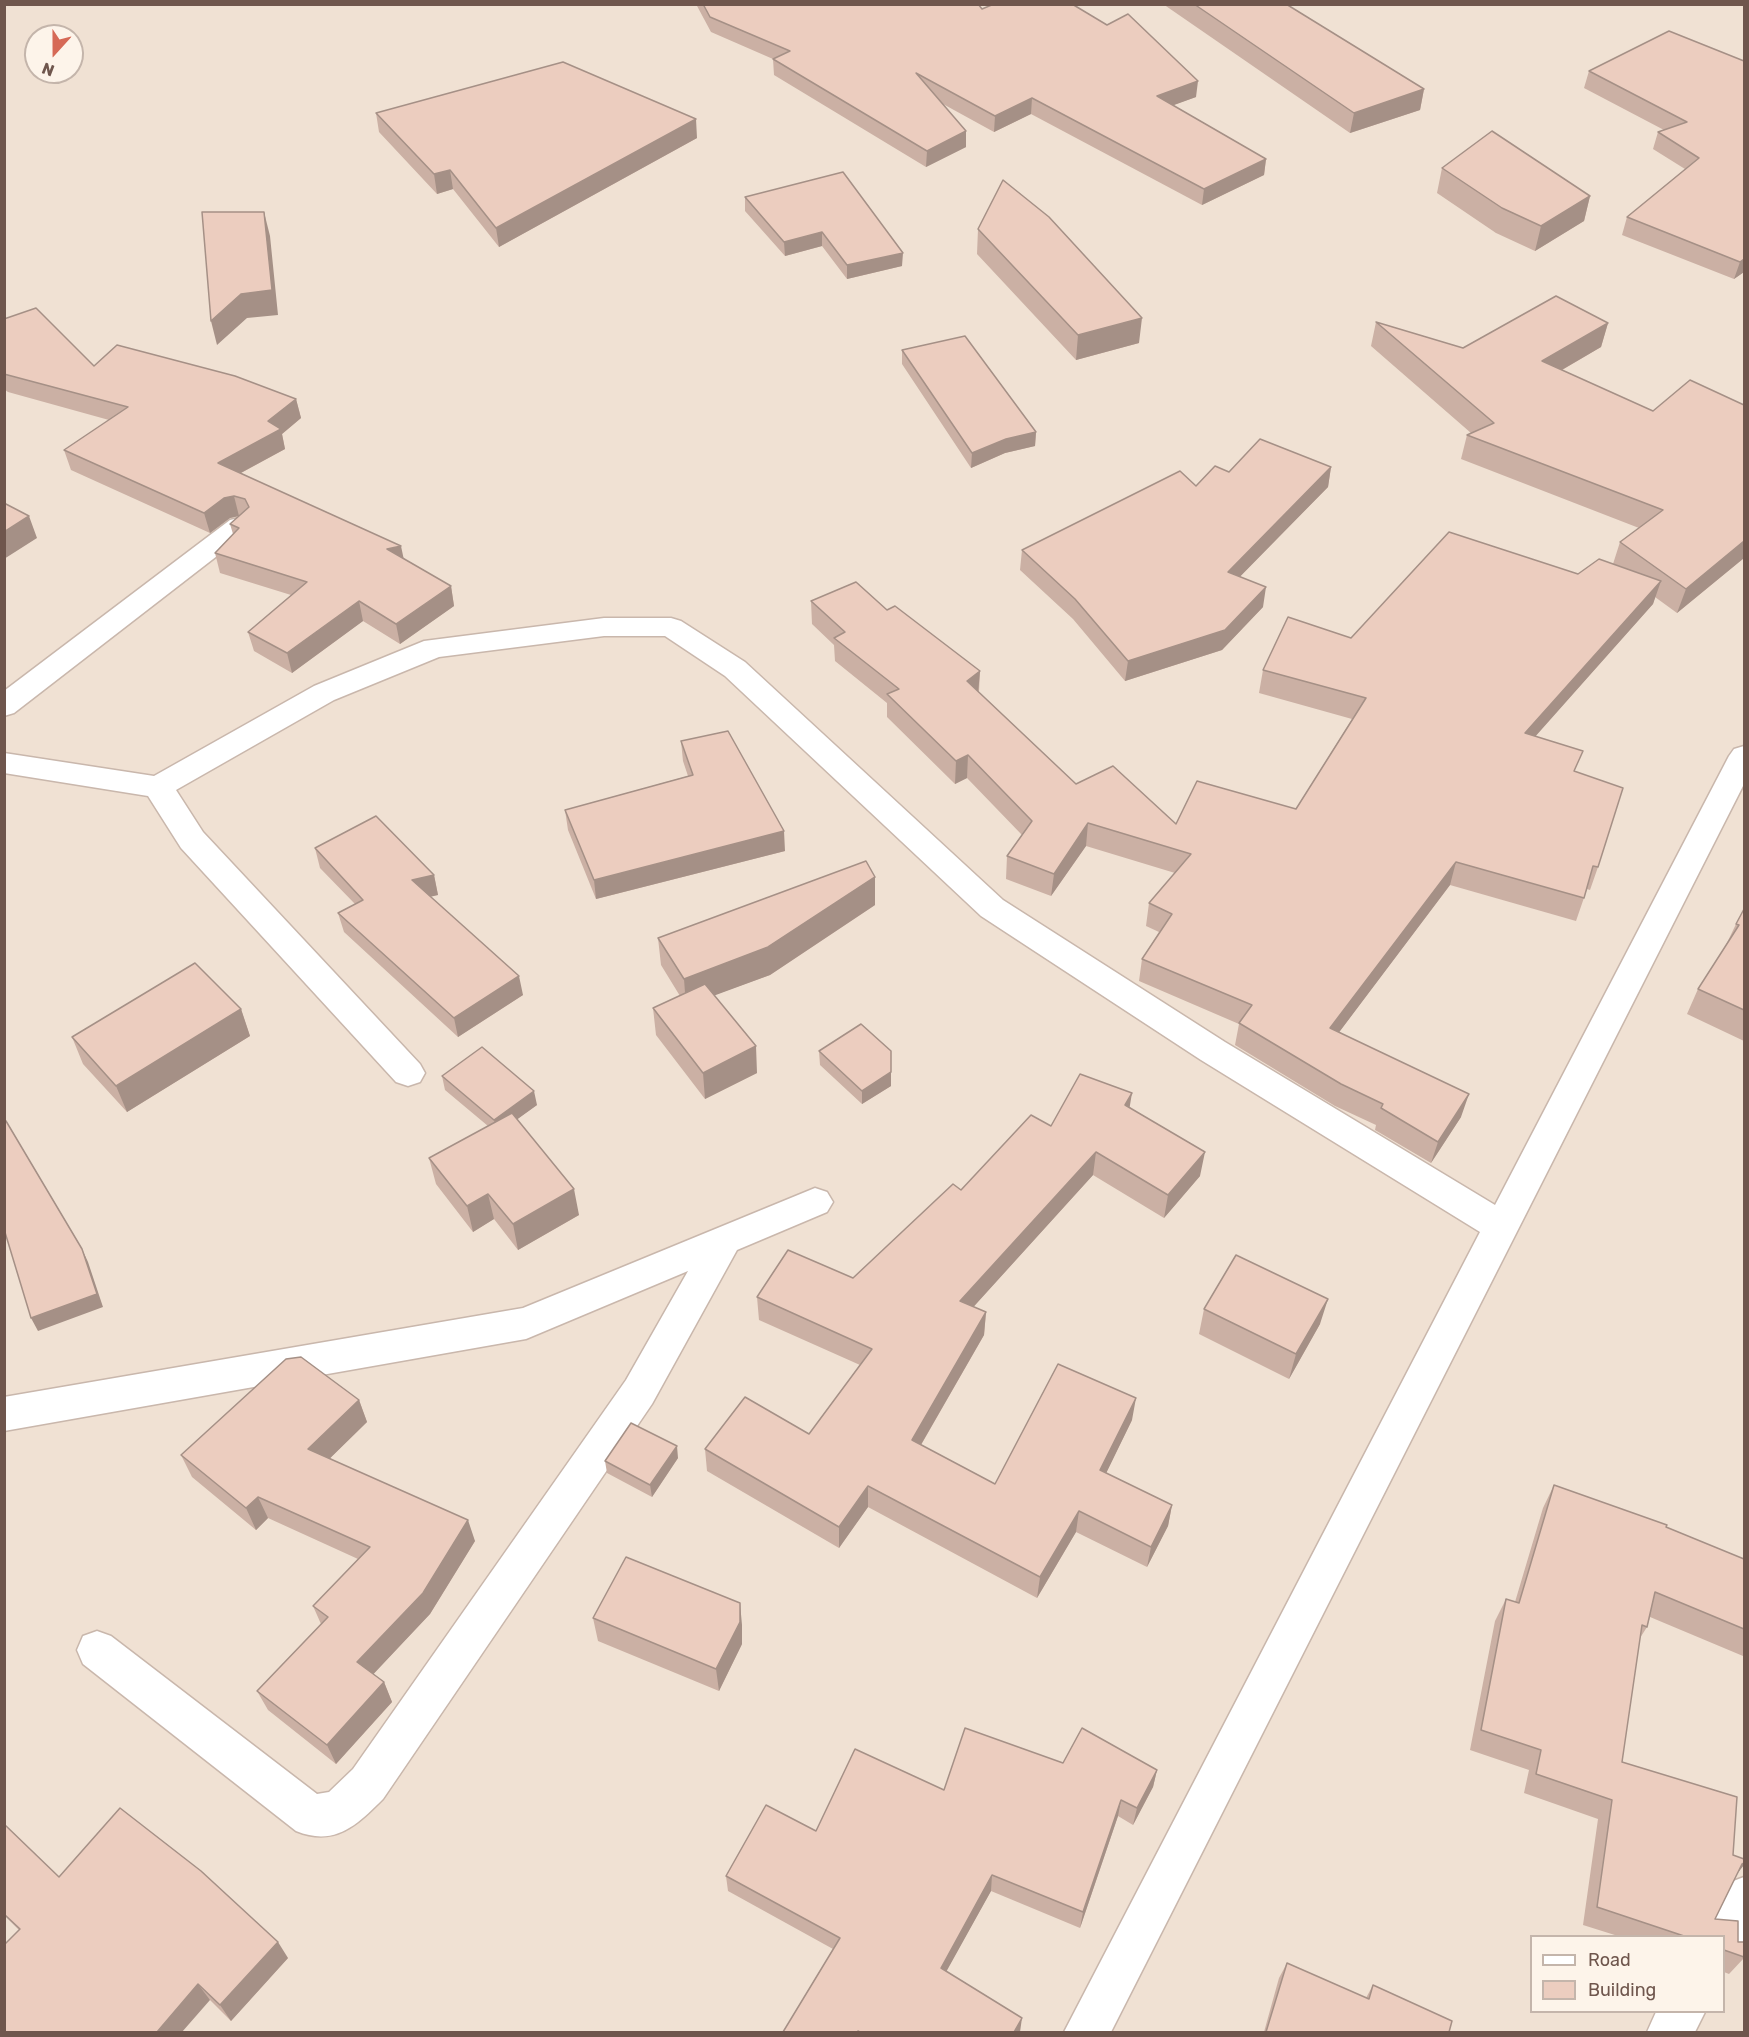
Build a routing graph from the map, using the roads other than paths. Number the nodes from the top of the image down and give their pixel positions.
1 (239, 525) edge
2 (4, 706) edge
3 (1744, 756) edge
4 (4, 763) edge
5 (158, 787) junction
6 (408, 1073) dead end
7 (815, 1202) dead end
8 (1502, 1227) junction
9 (724, 1241) junction
10 (4, 1414) edge
11 (97, 1650) dead end
12 (1744, 1899) edge
13 (1725, 1935) edge
14 (1681, 2013) edge
15 (1087, 2032) edge
16 (1670, 2032) edge

1 - 2 street
3 - 8 street
4 - 5 street
5 - 6 street
5 - 8 street
7 - 9 street
8 - 15 street
9 - 10 street
9 - 11 street
12 - 13 street
14 - 16 street

